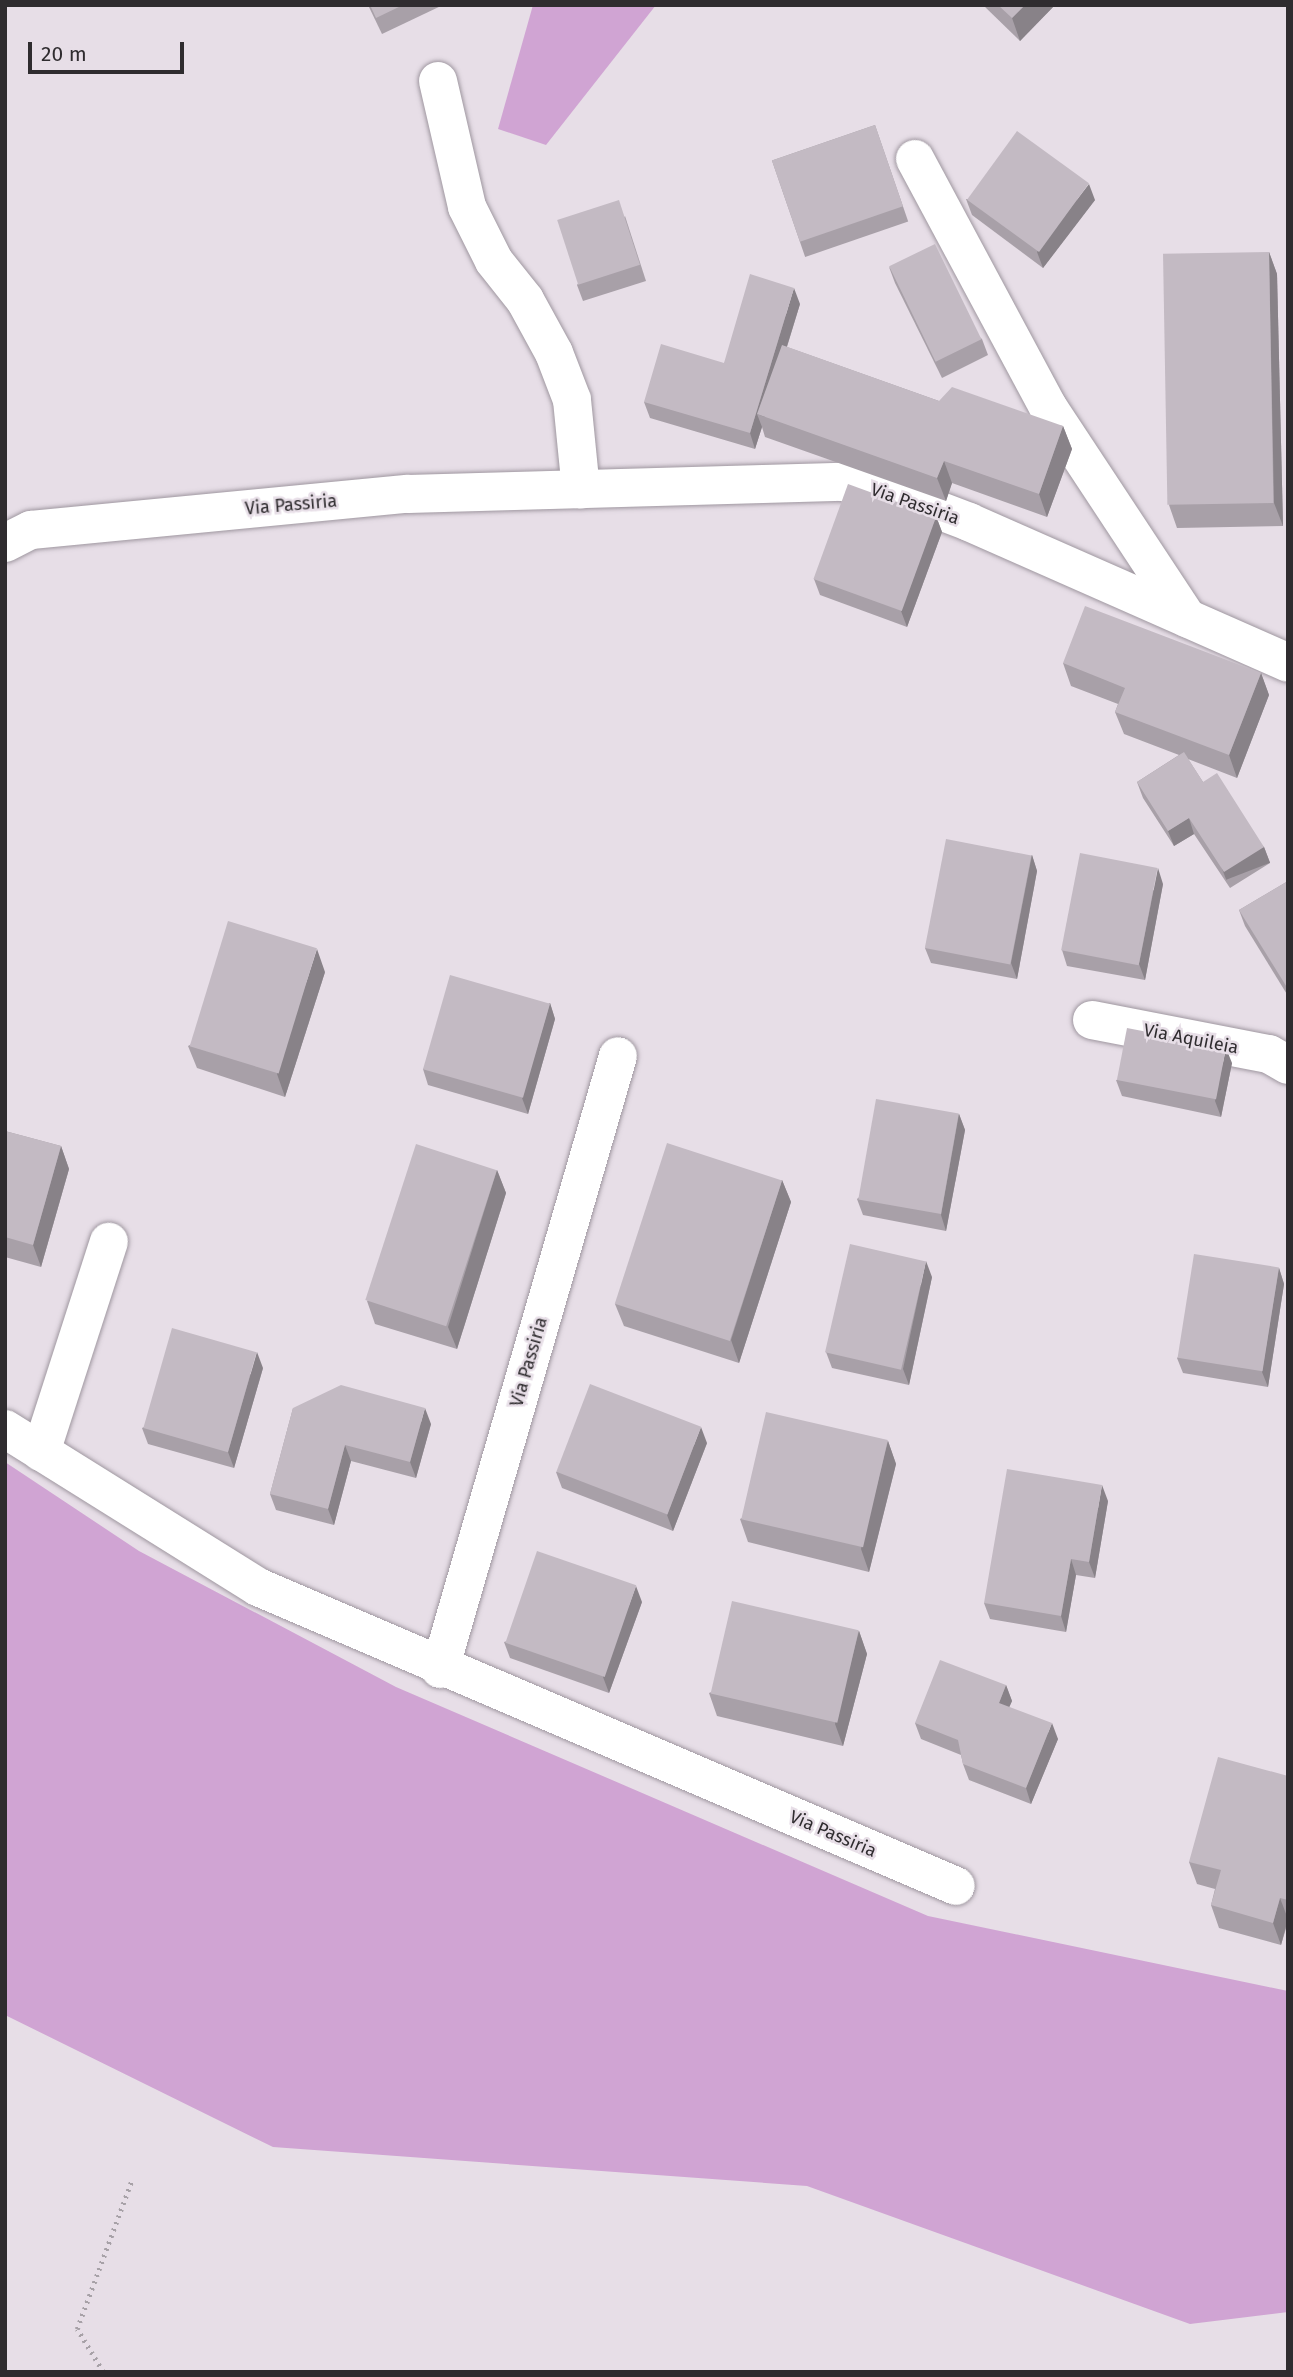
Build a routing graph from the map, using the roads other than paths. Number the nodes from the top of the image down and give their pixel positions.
1 (438, 81) dead end
2 (915, 159) dead end
3 (581, 490) junction
4 (5, 543) edge
5 (1187, 618) junction
6 (1288, 663) edge
7 (1092, 1020) dead end
8 (618, 1056) dead end
9 (1288, 1065) edge
10 (109, 1242) dead end
11 (5, 1429) edge
12 (41, 1452) junction
13 (440, 1669) junction
14 (956, 1886) dead end

1 - 3 street
2 - 5 street
3 - 4 street, Via Passiria
3 - 5 street, Via Passiria
5 - 6 street, Via Passiria
7 - 9 street, Via Aquileia
8 - 13 street, Via Passiria
10 - 12 street
11 - 12 street, Via Passiria
12 - 13 street, Via Passiria
13 - 14 street, Via Passiria

